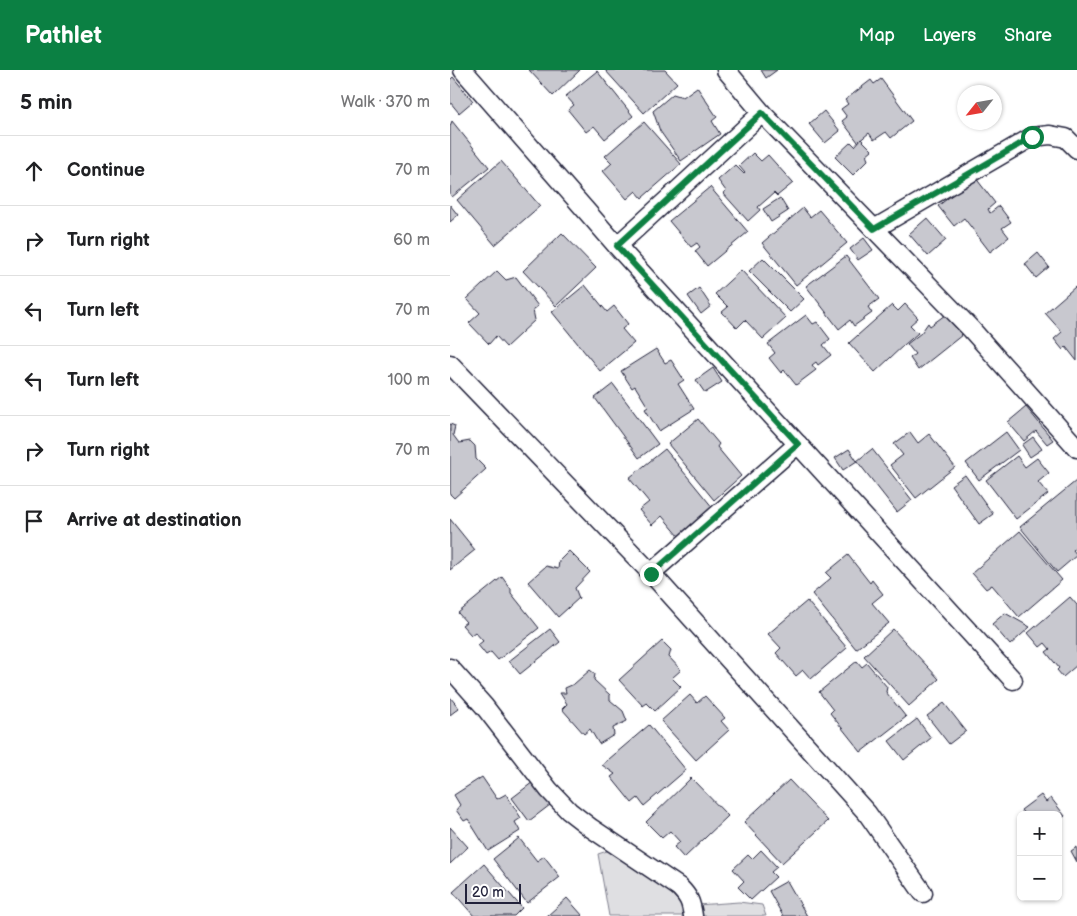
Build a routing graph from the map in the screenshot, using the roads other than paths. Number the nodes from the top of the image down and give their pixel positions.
1 (463, 70) edge
2 (726, 70) edge
3 (762, 113) junction
4 (1077, 149) edge
5 (874, 229) junction
6 (617, 246) junction
7 (451, 372) edge
8 (798, 444) junction
9 (1077, 448) edge
10 (651, 574) junction
11 (450, 668) edge
12 (1013, 680) dead end
13 (923, 893) dead end
14 (693, 916) edge

1 - 6 street
2 - 3 street
3 - 5 street
3 - 6 street
4 - 5 street
5 - 9 street
6 - 8 street
7 - 10 street
8 - 10 street
8 - 12 street
10 - 13 street
11 - 14 street

